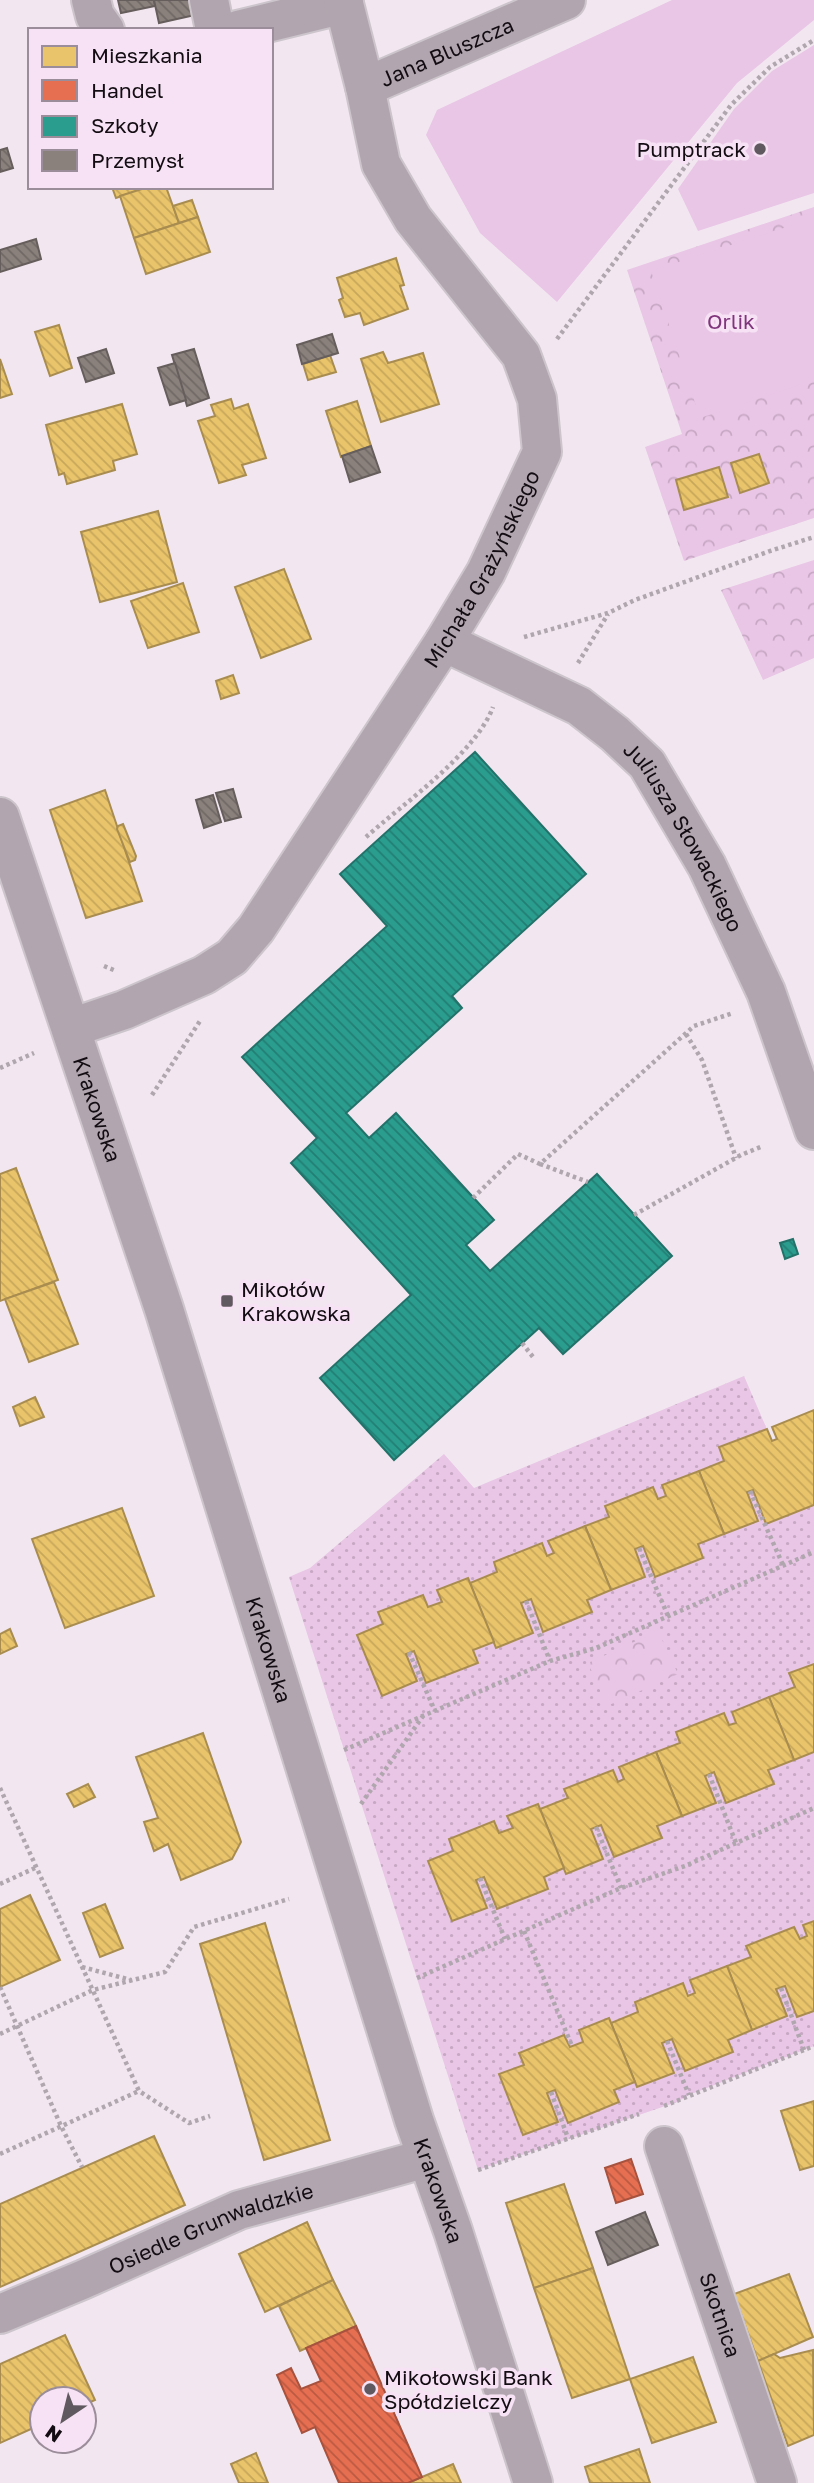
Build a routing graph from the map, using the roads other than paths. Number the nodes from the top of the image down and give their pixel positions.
1 (91, 0) edge
2 (209, 0) edge
3 (566, 0) edge
4 (344, 2) edge
5 (104, 28) edge
6 (215, 28) edge
7 (246, 28) edge
8 (365, 87) junction
9 (444, 642) junction
10 (0, 817) edge
11 (14, 909) edge
12 (71, 1028) junction
13 (814, 1130) edge
14 (664, 2146) dead end
15 (427, 2158) junction
16 (0, 2314) edge
17 (533, 2483) edge
18 (777, 2483) edge

1 - 5 street
2 - 6 street
3 - 8 street, Jana Bluszcza
4 - 7 street
4 - 8 street, Michała Grażyńskiego
8 - 9 street, Michała Grażyńskiego
9 - 12 street, Michała Grażyńskiego
9 - 13 street, Juliusza Słowackiego
10 - 11 street, Krakowska
11 - 12 street, Krakowska
12 - 15 street, Krakowska
14 - 18 street, Skotnica
15 - 16 street, Osiedle Grunwaldzkie
15 - 17 street, Krakowska

